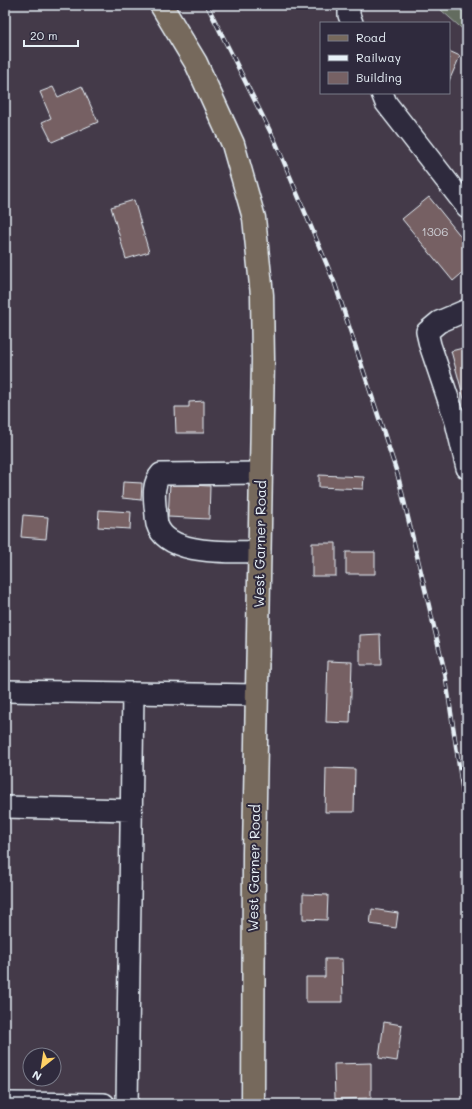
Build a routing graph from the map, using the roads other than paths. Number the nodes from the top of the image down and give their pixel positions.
1 (161, 5) edge
2 (349, 5) edge
3 (352, 22) edge
4 (382, 94) edge
5 (467, 208) edge
6 (467, 310) edge
7 (467, 468) edge
8 (261, 473) junction
9 (260, 552) junction
10 (5, 691) edge
11 (133, 694) junction
12 (257, 695) junction
13 (5, 807) edge
14 (132, 810) junction
15 (9, 1103) dead end
16 (104, 1104) edge
17 (127, 1104) edge
18 (253, 1104) edge

1 - 8 main road, West Garner Road
2 - 3 street
4 - 5 street
6 - 7 street
8 - 9 main road, West Garner Road
8 - 9 street
9 - 12 main road, West Garner Road
10 - 11 street
11 - 12 street
11 - 14 street
12 - 18 main road, West Garner Road
13 - 14 street
14 - 17 street
15 - 16 street

